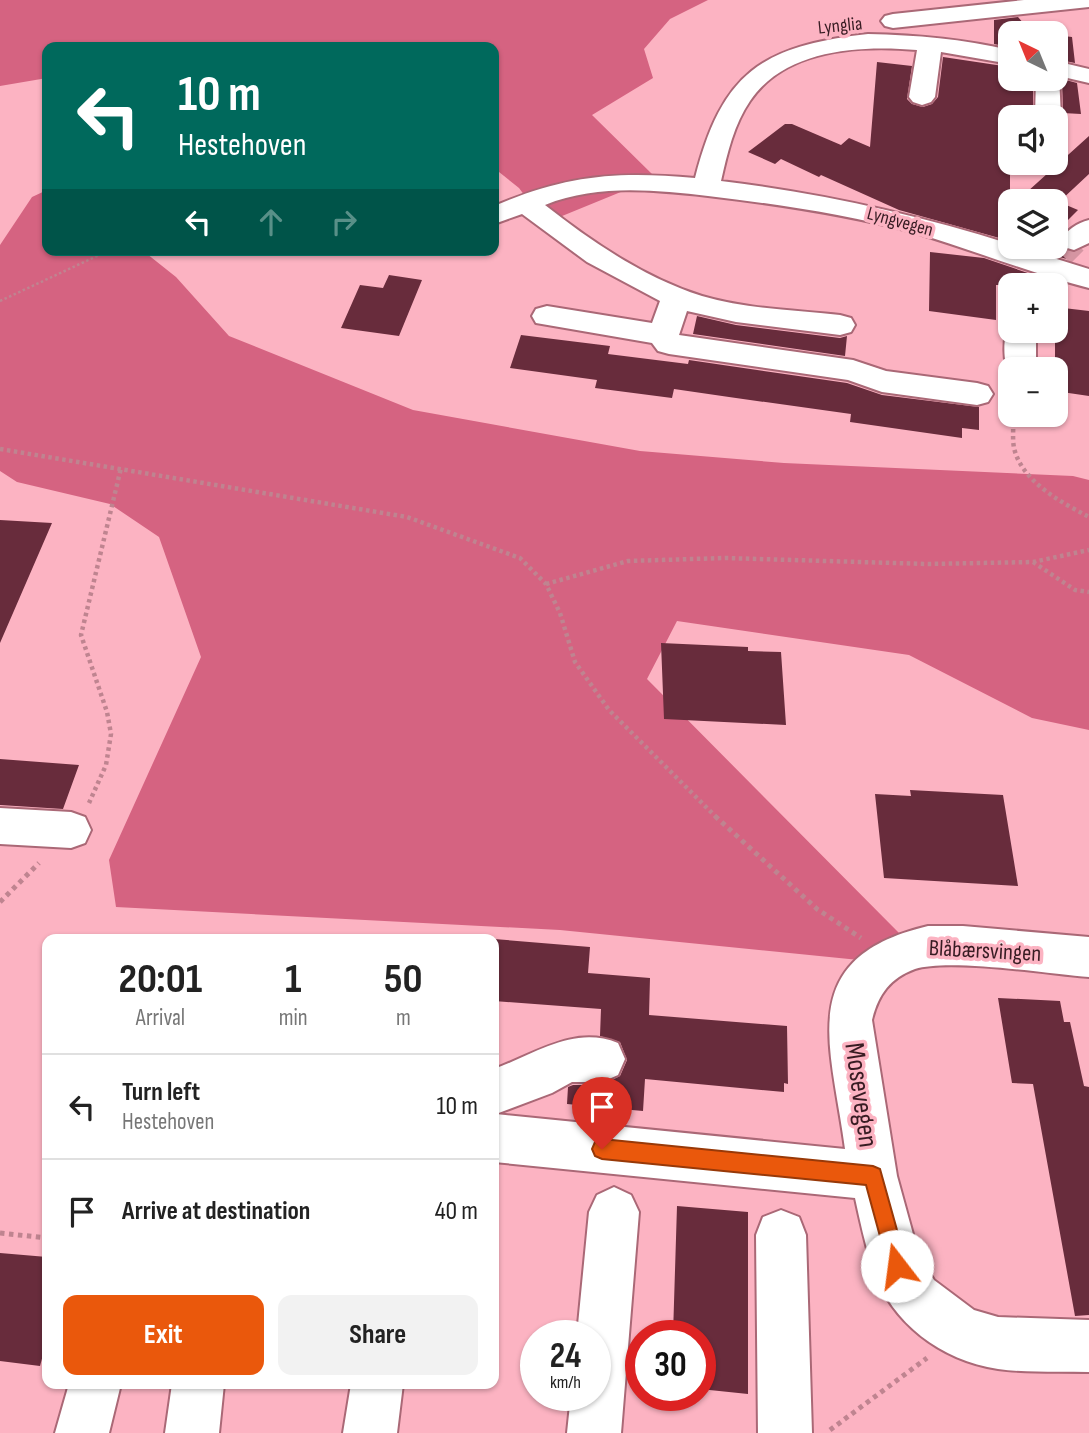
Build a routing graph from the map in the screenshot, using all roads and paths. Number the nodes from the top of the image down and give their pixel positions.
1 (1089, 0) edge
2 (800, 30) dead end
3 (883, 31) junction
4 (930, 41) junction
5 (998, 55) edge
6 (1068, 71) edge
7 (1089, 76) edge
8 (922, 97) dead end
9 (706, 187) junction
10 (526, 203) junction
11 (499, 213) edge
12 (1068, 247) edge
13 (998, 251) edge
14 (97, 256) edge
15 (1089, 279) edge
16 (677, 298) junction
17 (0, 301) edge
18 (547, 316) dead end
19 (840, 324) dead end
20 (662, 335) junction
21 (977, 394) dead end
22 (1013, 427) edge
23 (0, 449) edge
24 (121, 468) junction
25 (1089, 517) edge
26 (1089, 550) edge
27 (1033, 562) junction
28 (546, 584) junction
29 (1089, 592) edge
30 (0, 825) edge
31 (71, 830) joint
32 (873, 950) junction
33 (1089, 957) edge
34 (602, 1059) dead end
35 (499, 1090) edge
36 (499, 1139) edge
37 (873, 1176) junction
38 (614, 1212) dead end
39 (0, 1233) edge
40 (782, 1235) dead end
41 (42, 1237) edge
42 (962, 1333) junction
43 (1089, 1346) edge
44 (94, 1389) edge
45 (197, 1389) edge
46 (376, 1389) edge
47 (82, 1433) edge
48 (192, 1433) edge
49 (370, 1433) edge
50 (594, 1433) edge
51 (785, 1433) edge
52 (826, 1433) edge

1 - 3 street, Lynglia
2 - 3 street, Lynglia
3 - 4 street
3 - 9 street
4 - 5 street
4 - 8 street
6 - 7 street
9 - 10 street, Lyngvegen
9 - 13 street, Lyngvegen
10 - 11 street, Lyngvegen
10 - 16 street
12 - 15 street, Lyngvegen
14 - 17 path
16 - 19 street
16 - 20 street
18 - 20 street
20 - 21 street
22 - 25 path
23 - 24 path
24 - 28 path
24 - 31 path
26 - 27 path
27 - 28 path
27 - 29 path
28 - 32 path
30 - 31 street
32 - 33 street, Blåbærsvingen
32 - 37 street, Mosevegen
34 - 35 street
36 - 37 street
37 - 42 street, Mosevegen
38 - 50 street
39 - 41 path
40 - 51 street
42 - 43 street, Mosevegen
42 - 52 path
44 - 47 street
45 - 48 street
46 - 49 street

